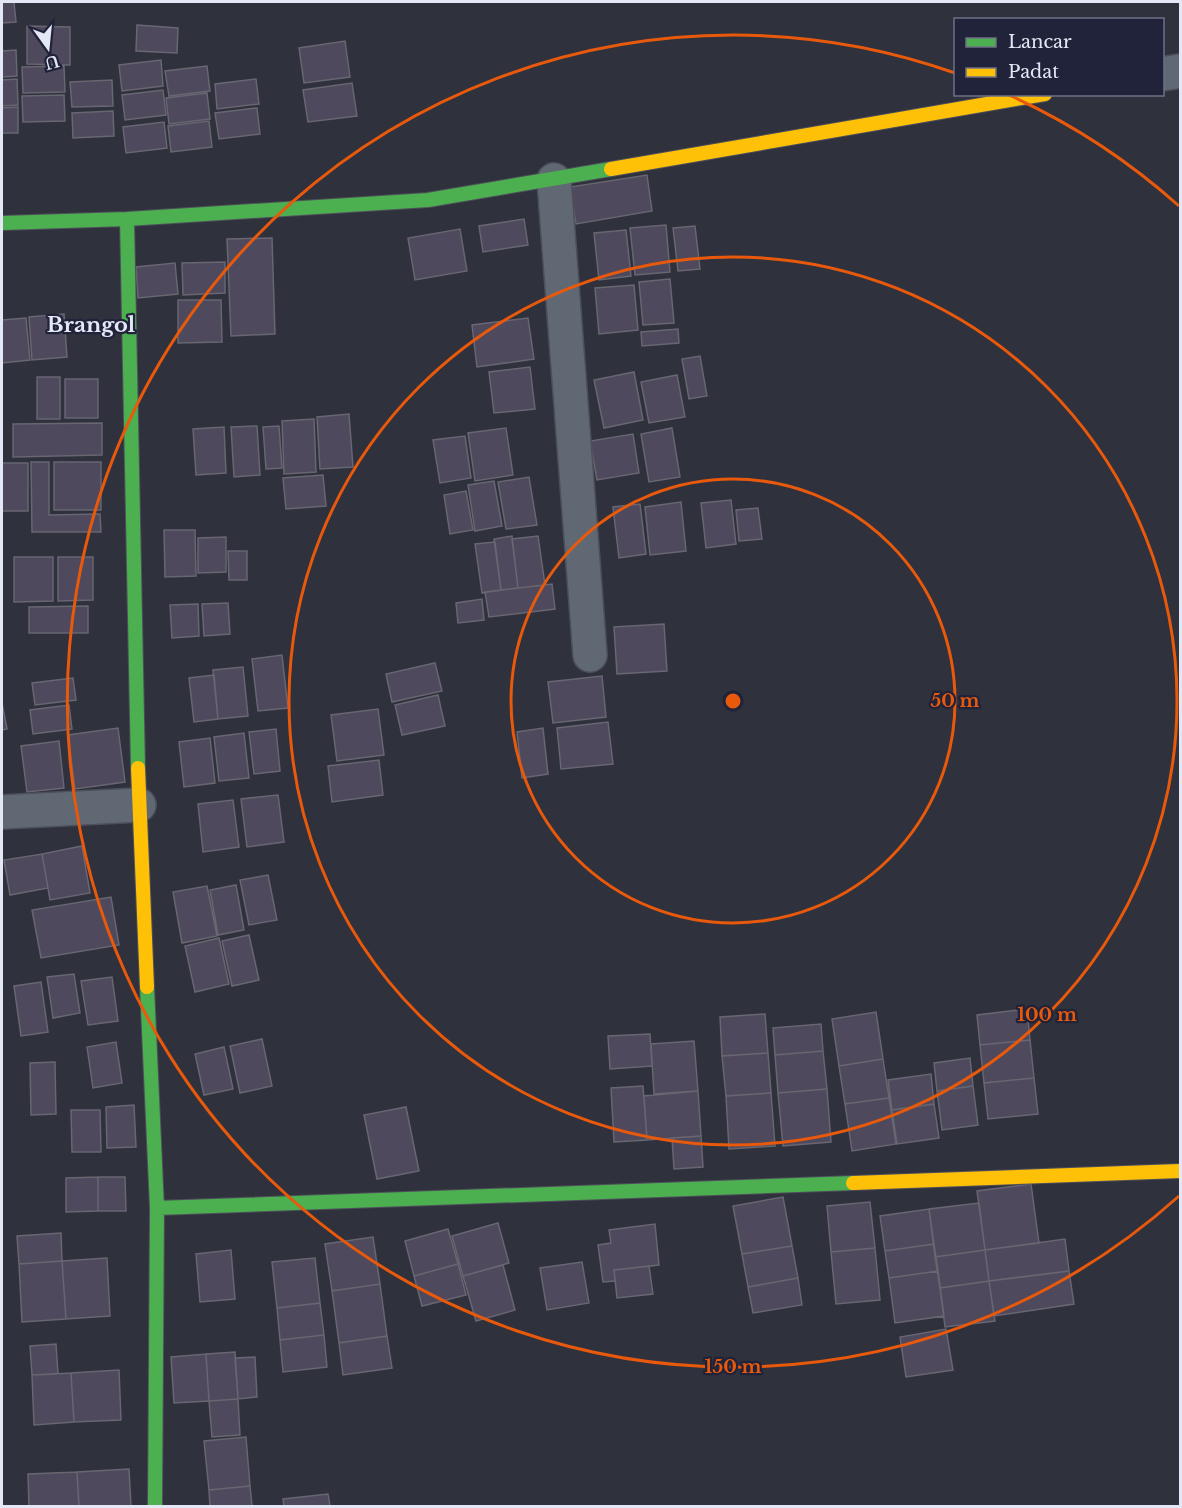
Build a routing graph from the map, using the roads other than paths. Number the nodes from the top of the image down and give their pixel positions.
1 (1180, 71) edge
2 (1164, 74) edge
3 (1034, 96) edge
4 (554, 180) junction
5 (127, 219) junction
6 (2, 223) edge
7 (590, 656) dead end
8 (139, 805) junction
9 (2, 812) edge
10 (1180, 1171) edge
11 (157, 1208) junction
12 (155, 1506) edge

1 - 2 street
3 - 4 street
4 - 5 street
4 - 7 street
5 - 6 street
5 - 8 street
8 - 9 street
8 - 11 street
10 - 11 street
11 - 12 street

